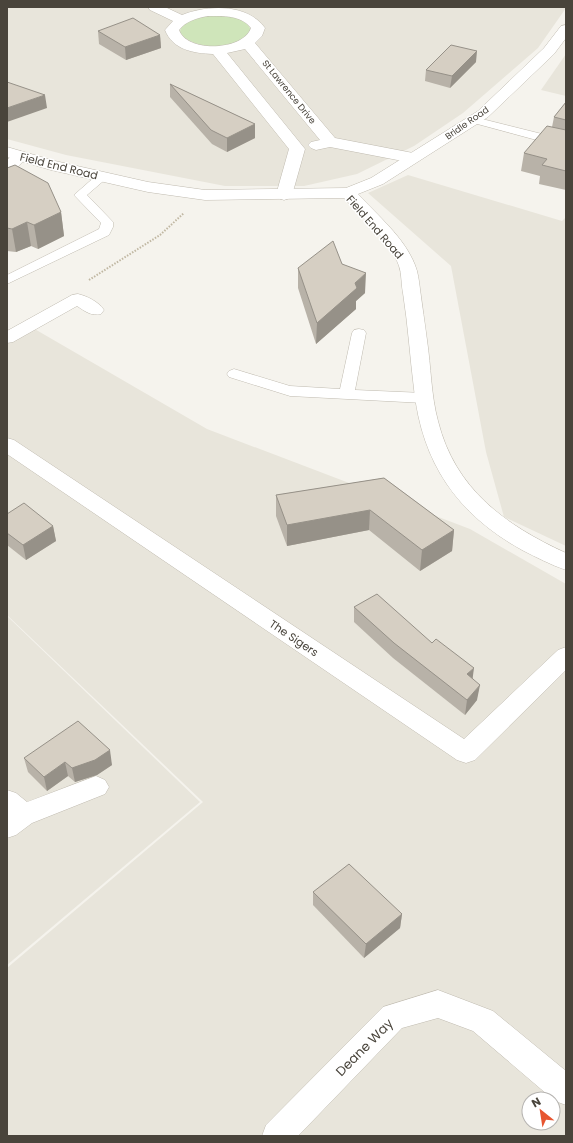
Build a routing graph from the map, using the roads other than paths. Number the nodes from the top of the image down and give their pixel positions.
1 (155, 7) edge
2 (239, 10) edge
3 (181, 20) junction
4 (566, 29) edge
5 (248, 43) junction
6 (217, 50) junction
7 (474, 120) junction
8 (330, 142) junction
9 (566, 144) edge
10 (297, 150) junction
11 (13, 154) edge
12 (413, 158) junction
13 (7, 169) edge
14 (102, 177) junction
15 (348, 192) junction
16 (284, 195) junction
17 (7, 280) edge
18 (95, 310) dead end
19 (359, 333) dead end
20 (7, 338) edge
21 (234, 374) dead end
22 (347, 392) junction
23 (424, 398) junction
24 (7, 445) edge
25 (566, 562) edge
26 (566, 656) edge
27 (96, 787) dead end
28 (12, 814) edge
29 (566, 1090) edge
30 (277, 1136) edge

1 - 3 street
2 - 3 street
2 - 5 street
3 - 6 street
4 - 7 street, Bridle Road
5 - 6 street
5 - 8 street, St Lawrence Drive
6 - 10 street
7 - 9 lane
7 - 12 street, Bridle Road
8 - 10 street
8 - 12 street
10 - 16 street
11 - 13 street
11 - 14 street, Field End Road
12 - 15 street, Bridle Road
14 - 16 street, Field End Road
14 - 17 lane
15 - 16 street, Field End Road
15 - 23 street, Field End Road
18 - 20 street
19 - 22 lane
21 - 22 lane
22 - 23 lane
23 - 25 street, Field End Road
24 - 26 street, The Sigers
27 - 28 street
29 - 30 street, Deane Way

